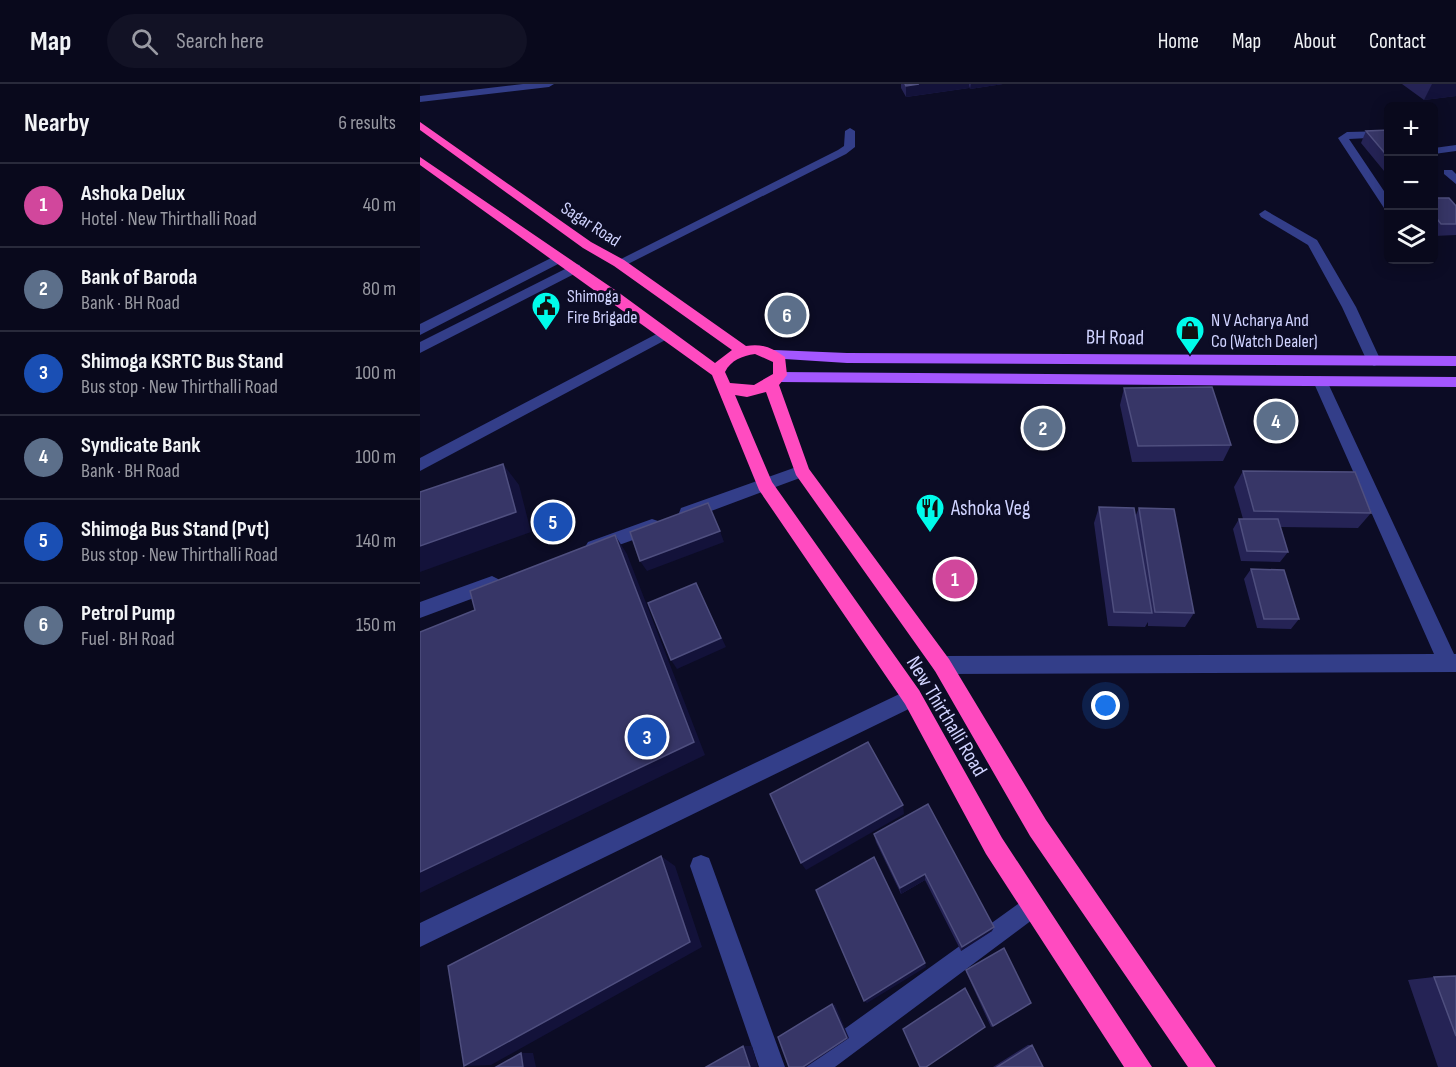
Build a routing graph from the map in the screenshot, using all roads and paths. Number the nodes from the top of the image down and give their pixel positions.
1 (549, 84) edge
2 (420, 99) edge
3 (420, 125) edge
4 (850, 131) dead end
5 (1384, 134) edge
6 (1456, 148) edge
7 (1438, 150) edge
8 (420, 160) edge
9 (1384, 198) edge
10 (1265, 214) dead end
11 (559, 258) junction
12 (619, 263) junction
13 (575, 268) junction
14 (420, 330) edge
15 (666, 334) junction
16 (420, 348) edge
17 (744, 351) junction
18 (774, 355) junction
19 (1374, 361) junction
20 (1456, 362) edge
21 (721, 379) junction
22 (774, 381) junction
23 (1320, 381) junction
24 (1456, 382) edge
25 (420, 465) edge
26 (802, 471) junction
27 (765, 485) junction
28 (576, 554) edge
29 (509, 578) edge
30 (420, 610) edge
31 (1452, 663) edge
32 (942, 665) junction
33 (912, 697) junction
34 (701, 866) dead end
35 (1032, 906) junction
36 (420, 935) edge
37 (772, 1067) edge
38 (813, 1067) edge
39 (1139, 1067) edge
40 (1203, 1067) edge

1 - 2 street
3 - 12 highway, Sagar Road
4 - 12 street
5 - 9 street
6 - 7 street
8 - 11 highway
10 - 19 street
11 - 13 highway
11 - 14 street
12 - 17 highway, Sagar Road
13 - 15 highway
13 - 16 street
15 - 21 highway
15 - 25 street
17 - 18 highway
17 - 21 highway
18 - 19 main road, BH Road
18 - 22 highway
19 - 20 main road, BH Road
21 - 22 highway
21 - 27 highway, New Thirthalli Road
22 - 23 main road, BH Road
22 - 26 highway
23 - 24 main road, BH Road
23 - 31 street
26 - 27 street
26 - 32 highway
27 - 28 street
27 - 33 highway, New Thirthalli Road
29 - 30 street
31 - 32 street
32 - 40 highway
33 - 35 highway, New Thirthalli Road
33 - 36 street
34 - 37 street
35 - 38 street
35 - 39 highway, New Thirthalli Road

